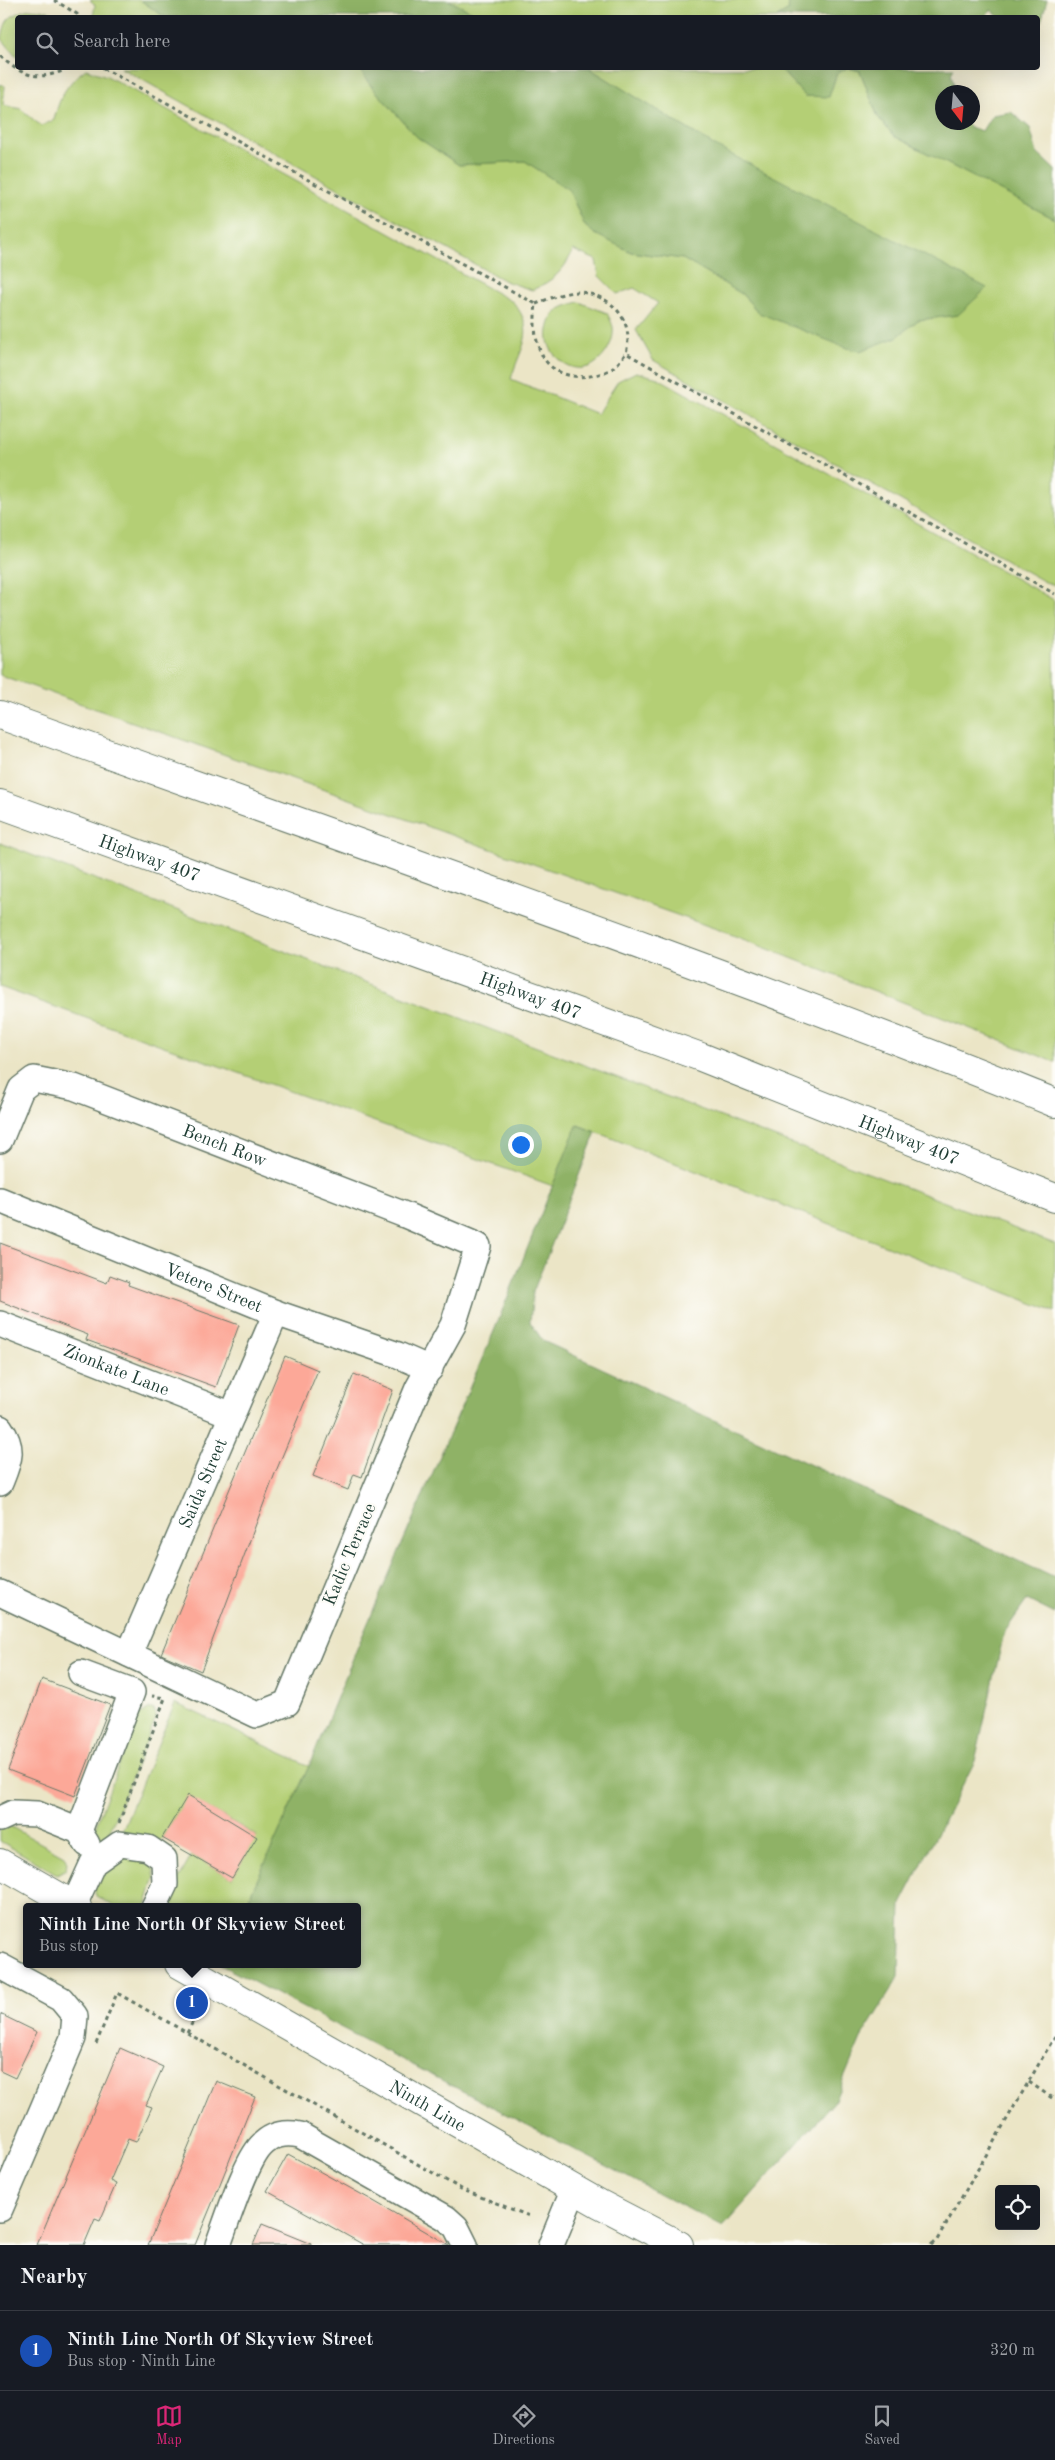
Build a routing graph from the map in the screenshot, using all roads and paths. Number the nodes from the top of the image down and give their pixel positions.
1 (54, 0) edge
2 (78, 15) edge
3 (0, 56) edge
4 (15, 70) edge
5 (15, 70) edge
6 (64, 70) edge
7 (107, 70) edge
8 (536, 304) junction
9 (626, 353) junction
10 (1055, 594) edge
11 (0, 715) edge
12 (0, 804) edge
13 (1055, 1104) edge
14 (0, 1140) edge
15 (1055, 1198) edge
16 (0, 1200) edge
17 (478, 1246) joint
18 (276, 1313) junction
19 (0, 1324) edge
20 (430, 1369) junction
21 (232, 1415) junction
22 (0, 1428) edge
23 (0, 1483) edge
24 (0, 1593) edge
25 (129, 1654) junction
26 (81, 1673) dead end
27 (165, 1698) dead end
28 (0, 1819) edge
29 (79, 1831) junction
30 (120, 1844) junction
31 (0, 1863) edge
32 (93, 1863) junction
33 (71, 1903) edge
34 (77, 1903) edge
35 (156, 1903) edge
36 (0, 1966) edge
37 (186, 1968) edge
38 (199, 2010) dead end
39 (187, 2033) junction
40 (1055, 2036) edge
41 (95, 2046) dead end
42 (1028, 2082) junction
43 (1055, 2100) edge
44 (574, 2189) junction
45 (0, 2209) edge
46 (529, 2216) dead end
47 (218, 2245) edge
48 (465, 2245) edge
49 (551, 2245) edge
50 (679, 2245) edge
51 (931, 2245) edge

1 - 2 path
3 - 4 path
5 - 6 path
7 - 8 path
8 - 9 path
8 - 9 path
9 - 10 path
11 - 13 main road
12 - 15 main road, Highway 407
14 - 17 street, Bench Row
16 - 18 street, Vetere Street
17 - 20 street, Kadic Terrace
18 - 20 street, Vetere Street
18 - 21 street, Saida Street
19 - 21 street, Zionkate Lane
20 - 25 street, Kadic Terrace
21 - 25 street, Saida Street
22 - 23 street
24 - 25 street, Kadic Terrace
26 - 29 street
27 - 30 path
28 - 29 street
29 - 32 street
30 - 32 street
30 - 35 street
31 - 33 main road
32 - 34 street
36 - 45 street
37 - 44 main road, Ninth Line
38 - 39 path
39 - 41 path
39 - 46 path
40 - 42 path
42 - 43 path
42 - 51 path
44 - 49 street
44 - 50 main road, Ninth Line
47 - 48 street

